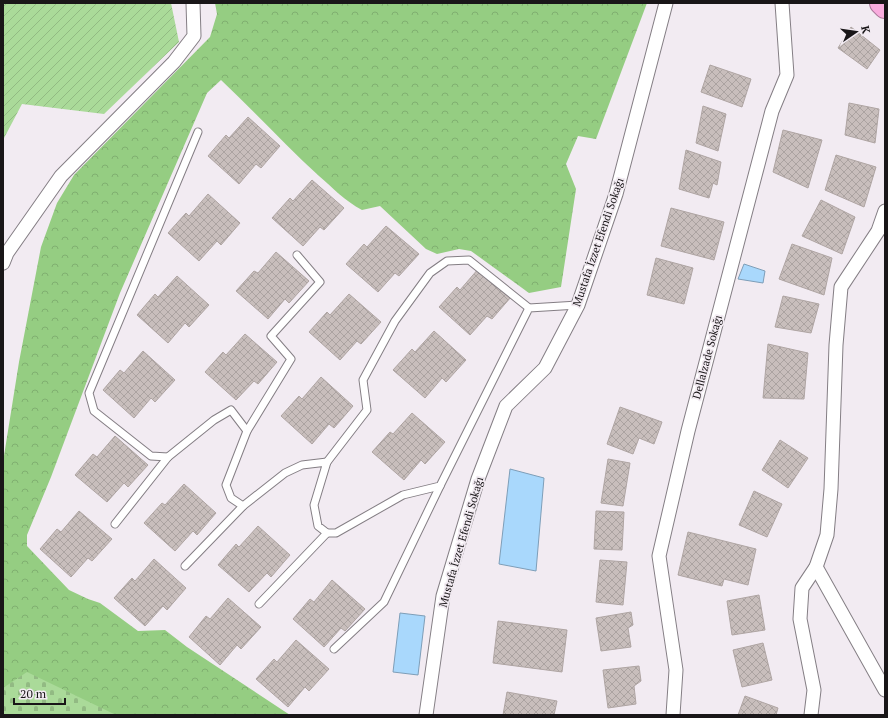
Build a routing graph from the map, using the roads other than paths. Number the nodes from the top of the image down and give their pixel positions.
1 (193, 3) edge
2 (666, 3) edge
3 (782, 3) edge
4 (881, 3) edge
5 (885, 7) edge
6 (198, 132) dead end
7 (885, 211) edge
8 (4, 255) edge
9 (297, 256) dead end
10 (578, 305) junction
11 (529, 308) junction
12 (247, 431) junction
13 (168, 456) junction
14 (327, 462) junction
15 (440, 486) junction
16 (243, 506) junction
17 (115, 524) dead end
18 (327, 533) junction
19 (185, 566) dead end
20 (816, 567) junction
21 (259, 604) dead end
22 (334, 649) dead end
23 (885, 690) edge
24 (426, 715) edge
25 (673, 715) edge
26 (811, 715) edge

1 - 8 street
2 - 10 street, Mustafa İzzet Efendi Sokağı
3 - 25 street, Dellalzade Sokağı
4 - 5 highway
6 - 13 lane
7 - 20 street
9 - 12 lane
10 - 11 lane
10 - 24 street, Mustafa İzzet Efendi Sokağı
11 - 14 lane
11 - 15 lane
12 - 13 lane
12 - 16 lane
13 - 17 lane
14 - 16 lane
14 - 18 lane
15 - 18 lane
15 - 22 lane
16 - 19 lane
18 - 21 lane
20 - 23 street
20 - 26 street

